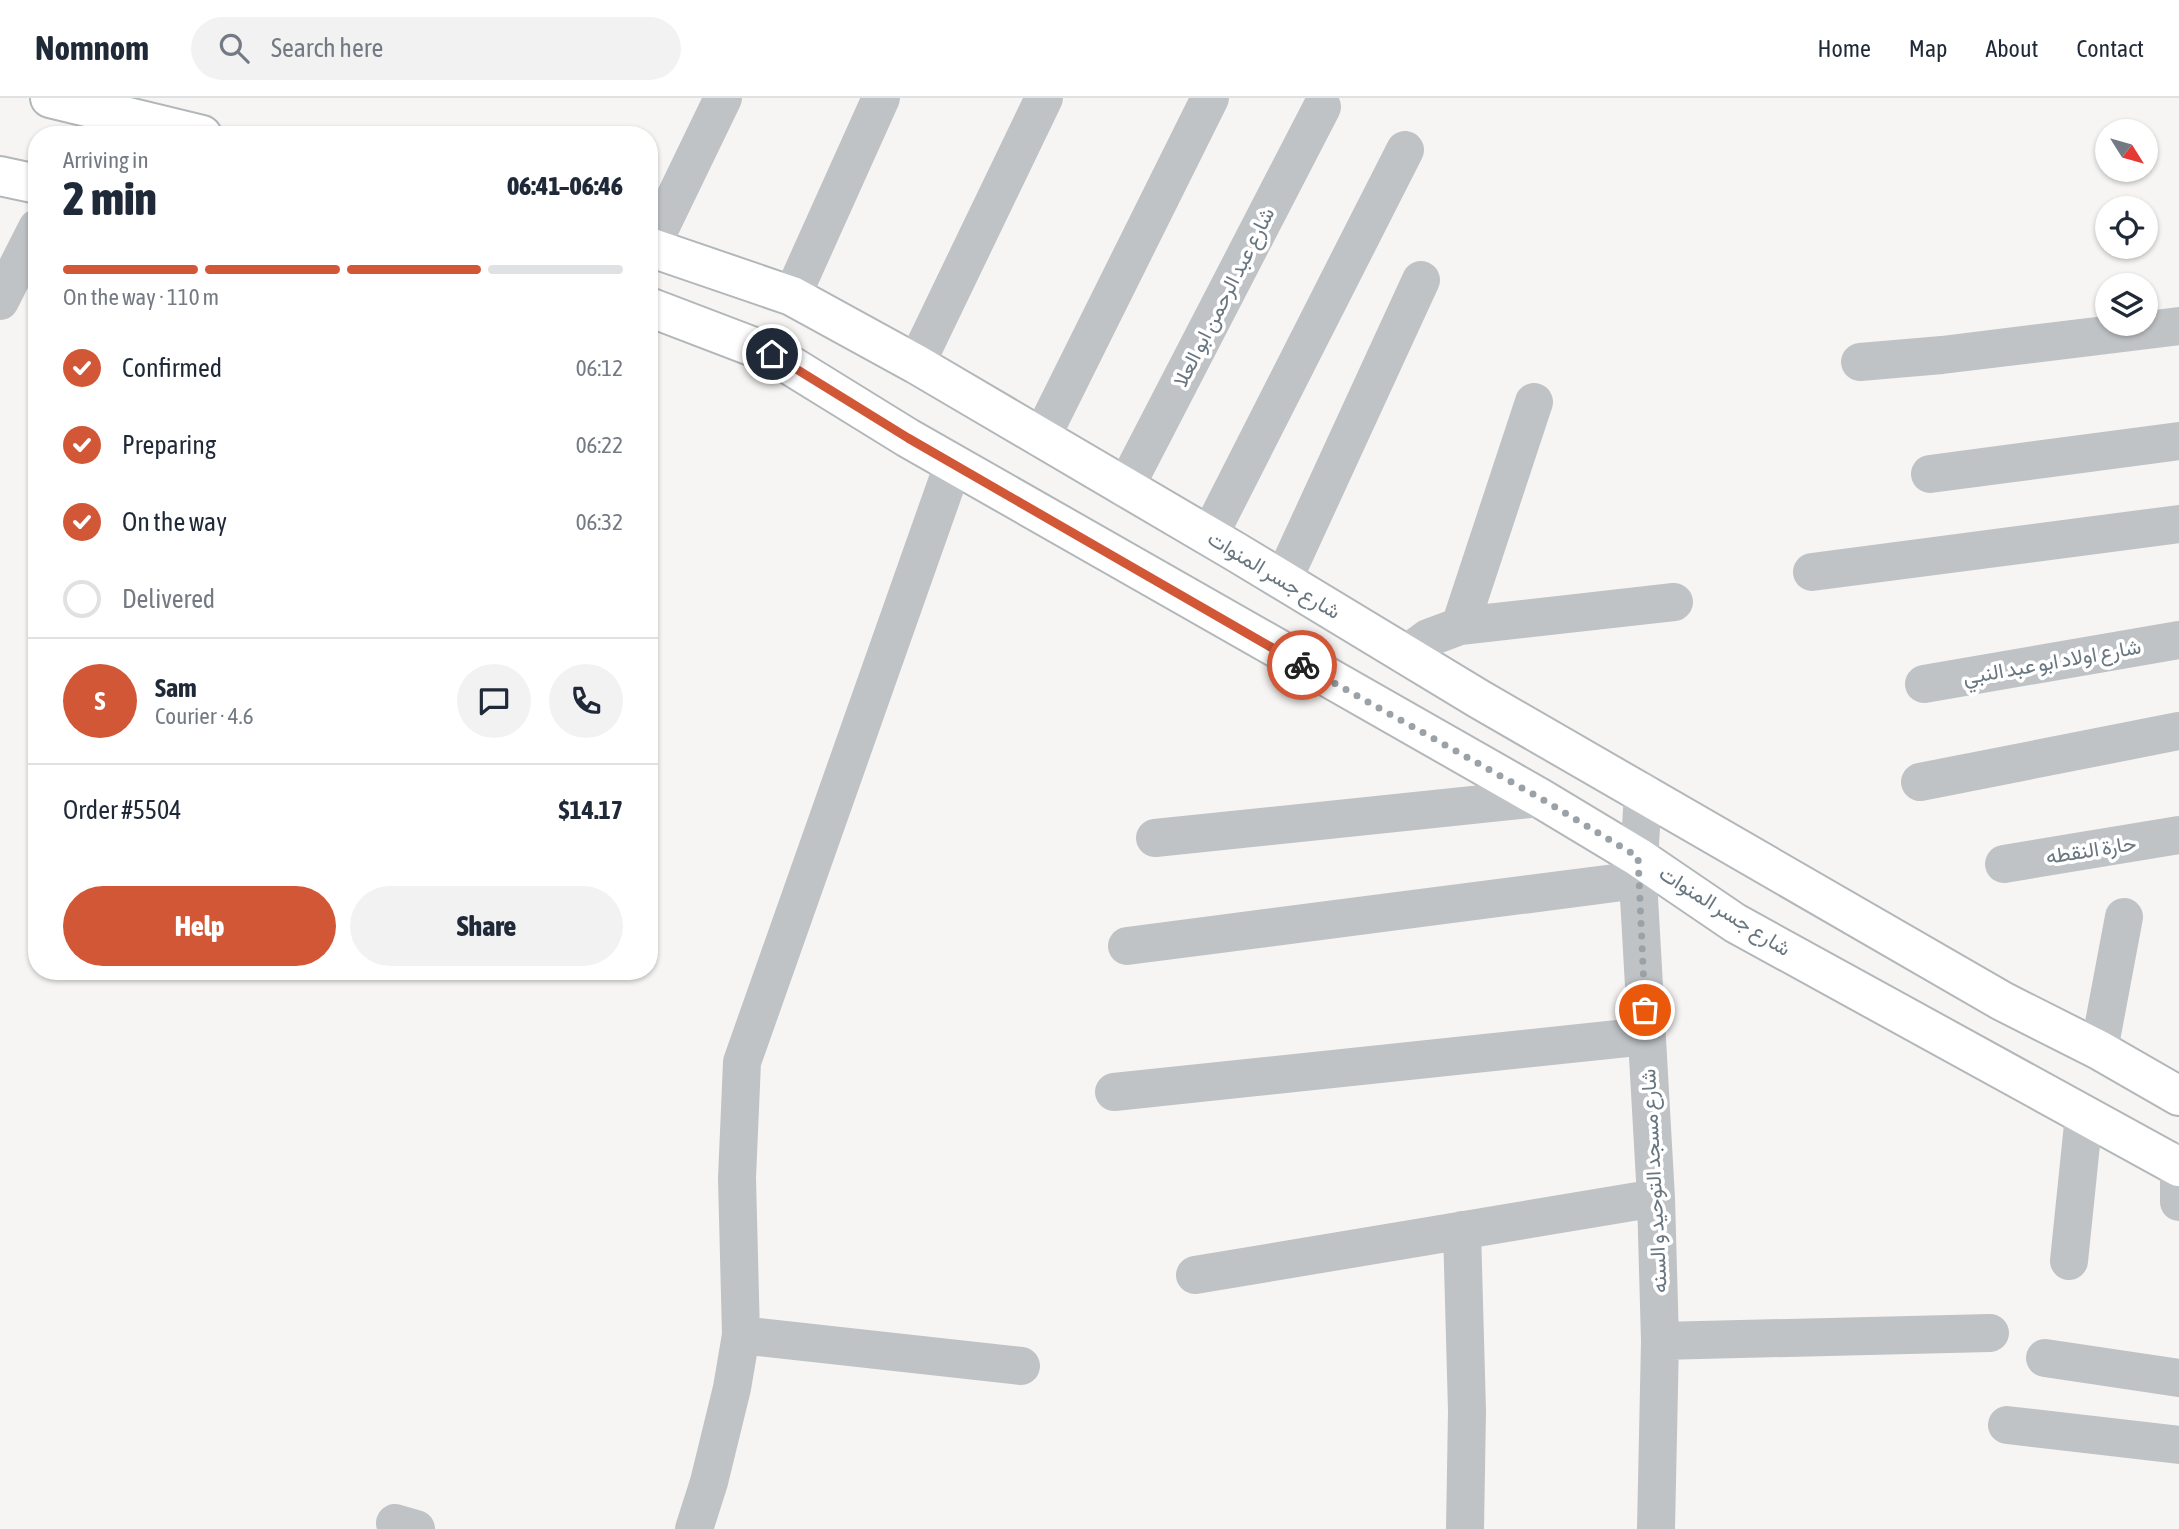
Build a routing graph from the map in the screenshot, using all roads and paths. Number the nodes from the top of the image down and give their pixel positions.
1 (50, 98) edge
2 (723, 98) edge
3 (881, 98) edge
4 (1044, 98) edge
5 (1210, 98) edge
6 (1322, 107) dead end
7 (108, 115) edge
8 (160, 126) edge
9 (1405, 150) dead end
10 (0, 176) edge
11 (28, 182) edge
12 (658, 231) edge
13 (28, 246) edge
14 (658, 250) edge
15 (1421, 280) dead end
16 (792, 296) junction
17 (0, 301) edge
18 (658, 310) edge
19 (2179, 326) edge
20 (1860, 362) dead end
21 (916, 364) junction
22 (1534, 402) dead end
23 (1041, 438) junction
24 (2179, 442) edge
25 (953, 464) junction
26 (1930, 474) dead end
27 (1125, 488) junction
28 (2179, 524) edge
29 (1209, 536) junction
30 (1812, 572) dead end
31 (1283, 580) junction
32 (1674, 602) dead end
33 (1460, 626) junction
34 (2179, 640) edge
35 (1405, 655) junction
36 (1924, 684) dead end
37 (2179, 731) edge
38 (1920, 782) dead end
39 (1643, 792) junction
40 (1540, 798) junction
41 (2179, 835) edge
42 (1154, 838) dead end
43 (2004, 864) dead end
44 (1638, 868) junction
45 (2124, 917) dead end
46 (1127, 946) dead end
47 (1646, 1037) junction
48 (2099, 1051) junction
49 (1114, 1092) dead end
50 (2179, 1096) edge
51 (2084, 1115) junction
52 (2179, 1165) edge
53 (1656, 1198) junction
54 (2179, 1202) edge
55 (1462, 1230) junction
56 (2069, 1261) dead end
57 (1195, 1275) dead end
58 (1990, 1333) dead end
59 (741, 1335) junction
60 (1660, 1341) junction
61 (2045, 1357) dead end
62 (1021, 1366) dead end
63 (2179, 1378) edge
64 (2007, 1425) dead end
65 (2179, 1445) edge
66 (694, 1529) edge
67 (1465, 1529) edge
68 (1656, 1529) edge

1 - 7 street
2 - 12 street
3 - 16 street
4 - 21 street
5 - 23 street
6 - 27 street, شارع عبد الرحمن ابو العلا
7 - 8 street
9 - 29 street
10 - 11 street
13 - 17 street
14 - 16 street, شارع جسر المنوات
15 - 31 street
16 - 21 street, شارع جسر المنوات
18 - 25 street, شارع جسر المنوات
19 - 20 street
21 - 23 street, شارع جسر المنوات
22 - 33 street
23 - 27 street, شارع جسر المنوات
24 - 26 street
25 - 40 street, شارع جسر المنوات
25 - 59 street
27 - 29 street, شارع جسر المنوات
28 - 30 street
29 - 31 street, شارع جسر المنوات
31 - 35 street, شارع جسر المنوات
32 - 33 street
33 - 35 street
34 - 36 street, شارع اولاد ابو عبد النبي
35 - 39 street, شارع جسر المنوات
37 - 38 street
39 - 44 street, شارع مسجد التوحيد و السنه
39 - 48 street, شارع جسر المنوات
40 - 42 street
40 - 44 street, شارع جسر المنوات
41 - 43 street, حارة النقطه
44 - 46 street
44 - 47 street, شارع مسجد التوحيد و السنه
44 - 51 street, شارع جسر المنوات
45 - 48 street
47 - 49 street
47 - 53 street, شارع مسجد التوحيد و السنه
48 - 50 street, شارع جسر المنوات
51 - 52 street, شارع جسر المنوات
51 - 56 street
52 - 54 street
53 - 55 street
53 - 60 street, شارع مسجد التوحيد و السنه
55 - 57 street
55 - 67 street
58 - 60 street
59 - 62 street
59 - 66 street
60 - 68 street, شارع مسجد التوحيد و السنه
61 - 63 street
64 - 65 street

